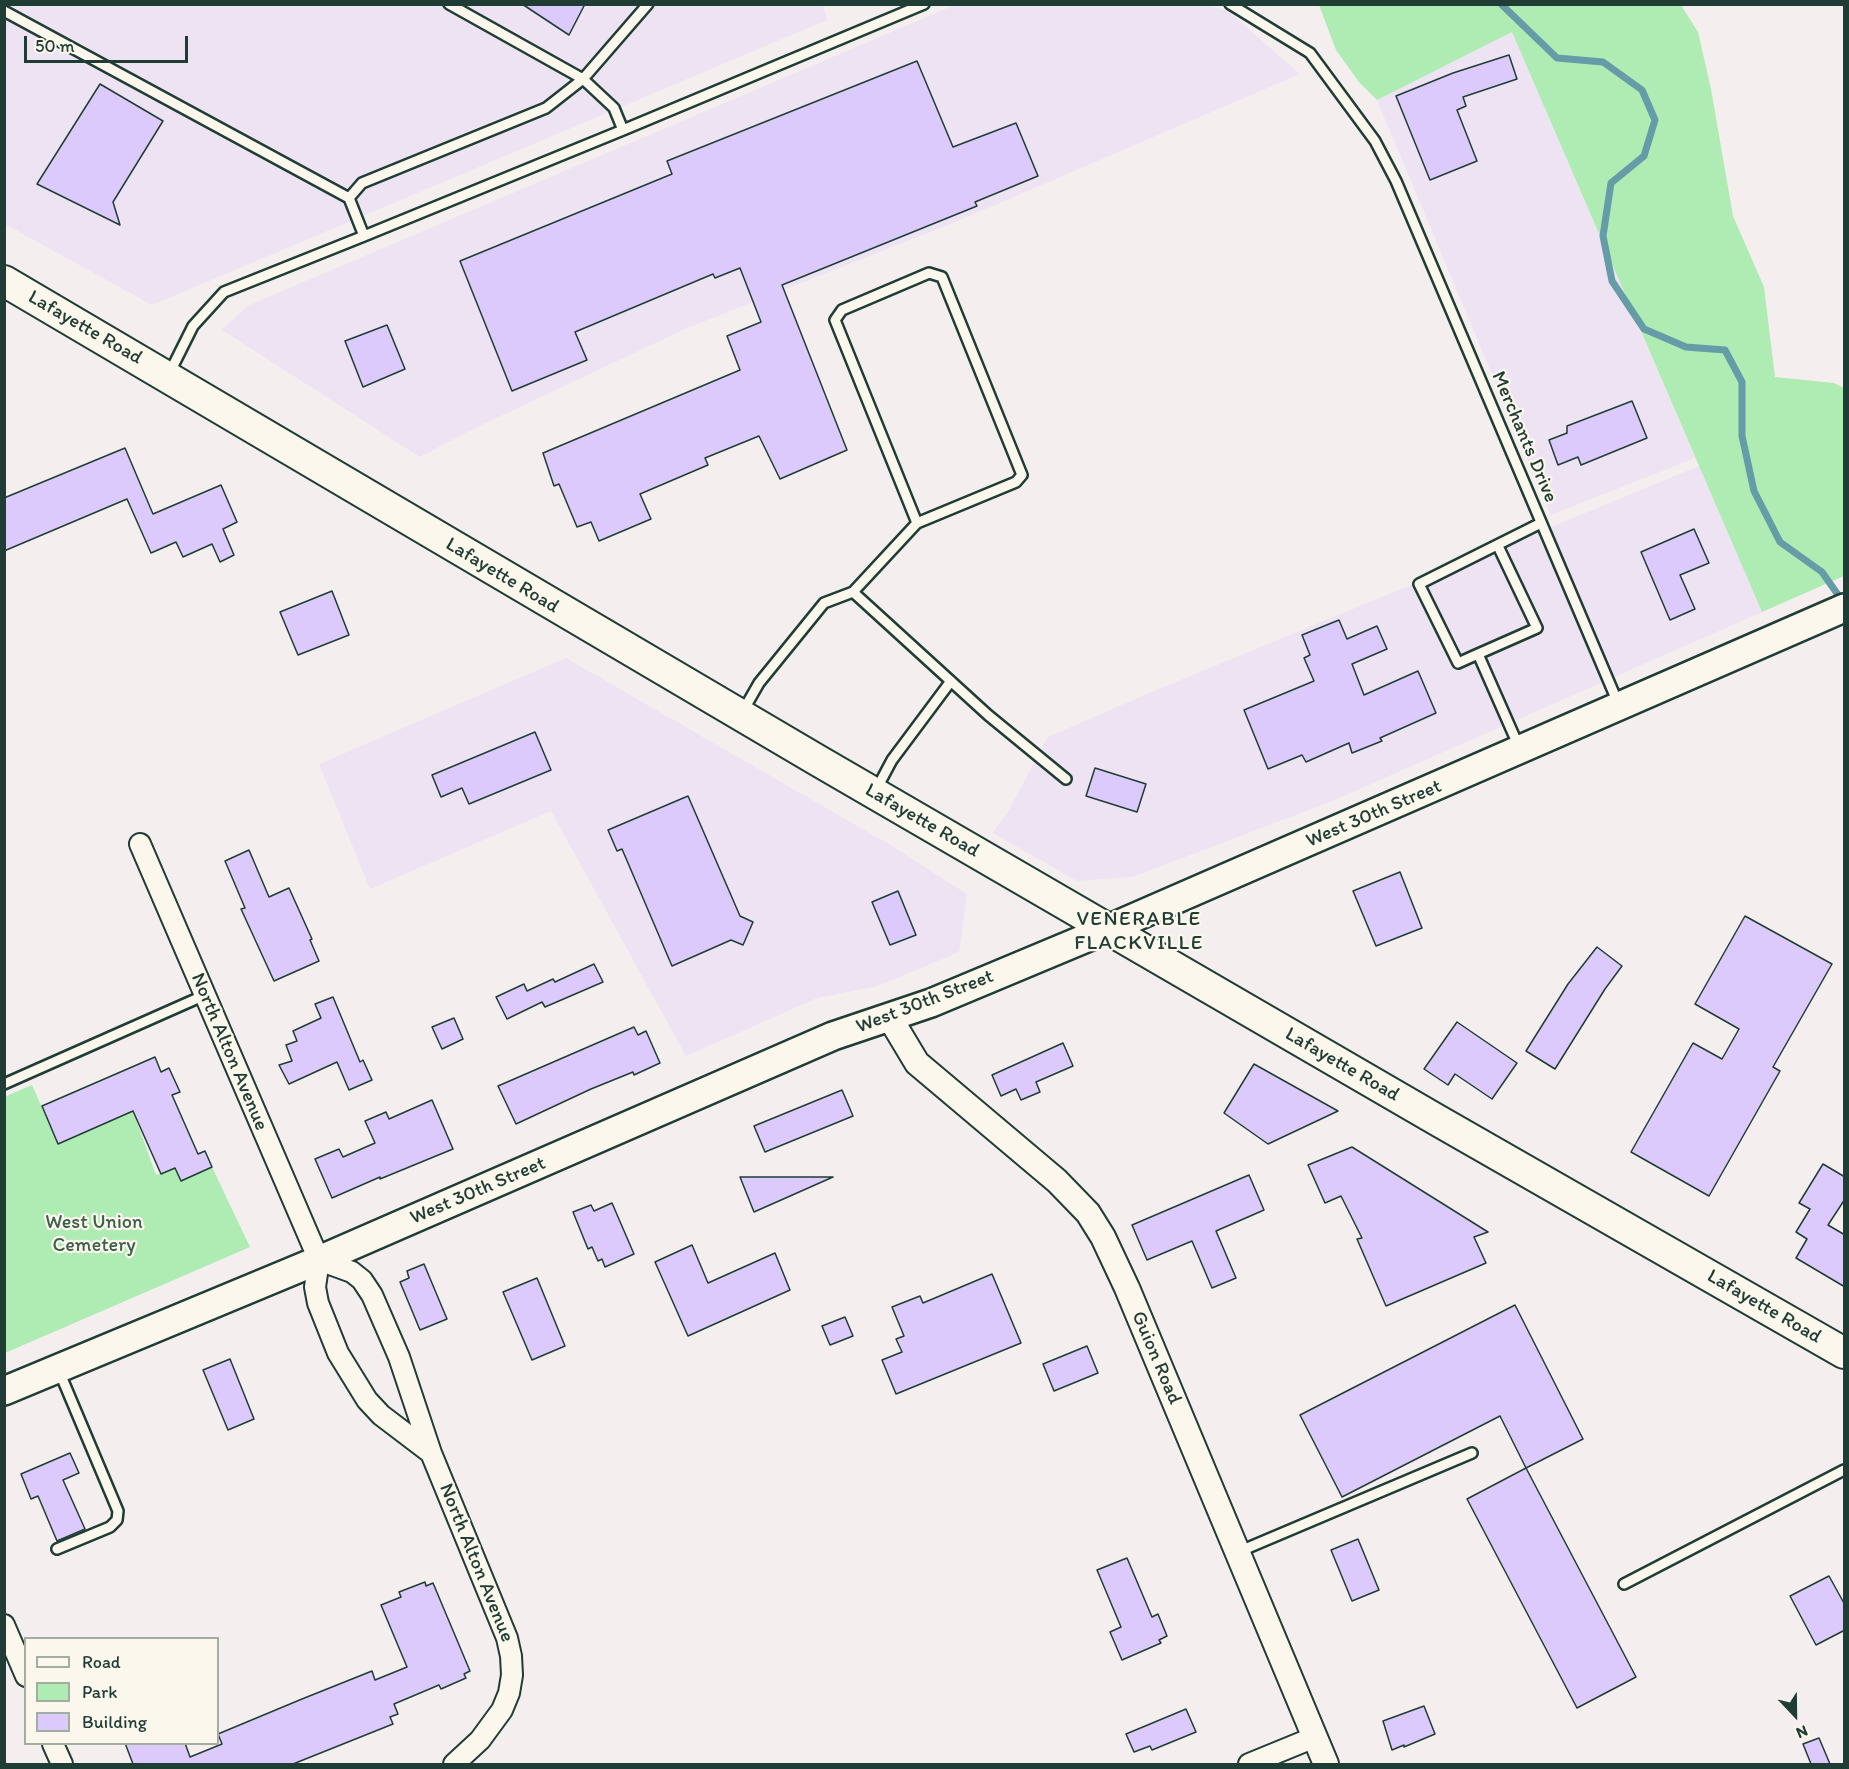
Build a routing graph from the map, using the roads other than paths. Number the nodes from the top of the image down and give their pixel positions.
1 (449, 4) edge
2 (648, 4) edge
3 (924, 4) edge
4 (1230, 4) edge
5 (4, 11) edge
6 (583, 78) junction
7 (623, 130) junction
8 (349, 198) junction
9 (364, 236) junction
10 (4, 281) edge
11 (168, 376) junction
12 (917, 523) junction
13 (1541, 523) junction
14 (1498, 546) junction
15 (853, 592) junction
16 (1845, 608) edge
17 (1478, 654) junction
18 (951, 681) junction
19 (1619, 705) junction
20 (740, 715) junction
21 (1520, 750) junction
22 (1066, 779) dead end
23 (874, 794) junction
24 (140, 844) dead end
25 (1108, 929) junction
26 (205, 995) junction
27 (890, 1018) junction
28 (4, 1084) edge
29 (319, 1260) junction
30 (1844, 1351) edge
31 (58, 1368) junction
32 (4, 1391) edge
33 (431, 1453) junction
34 (1472, 1453) dead end
35 (1845, 1470) edge
36 (57, 1549) dead end
37 (1238, 1552) junction
38 (1624, 1584) dead end
39 (4, 1625) edge
40 (24, 1671) edge
41 (1315, 1737) junction
42 (54, 1745) edge
43 (62, 1764) edge
44 (456, 1764) edge
45 (1249, 1764) edge
46 (1326, 1764) edge

1 - 6 lane
2 - 6 lane
3 - 7 lane
4 - 13 lane, Merchants Drive
5 - 8 lane
6 - 7 lane
6 - 8 lane
7 - 9 lane
8 - 9 lane
9 - 11 lane
10 - 11 main road, Lafayette Road
11 - 20 main road, Lafayette Road
12 - 12 lane
12 - 15 lane
13 - 14 lane
13 - 19 lane, Merchants Drive
14 - 17 lane
14 - 17 lane
15 - 18 lane
15 - 20 lane
16 - 19 main road, West 30th Street
17 - 21 lane
18 - 22 lane
18 - 23 lane
19 - 21 main road, West 30th Street
20 - 23 main road, Lafayette Road
21 - 25 main road, West 30th Street
23 - 25 main road, Lafayette Road
24 - 26 street, North Alton Avenue
25 - 27 main road, West 30th Street
25 - 30 main road, Lafayette Road
26 - 28 lane
26 - 29 street, North Alton Avenue
27 - 29 main road, West 30th Street
27 - 37 street, Guion Road
29 - 31 main road, West 30th Street
29 - 33 street, North Alton Avenue
29 - 33 street
31 - 32 main road, West 30th Street
31 - 36 lane
33 - 44 street, North Alton Avenue
34 - 37 lane
35 - 38 lane
37 - 41 street, Guion Road
39 - 40 street
41 - 45 street
41 - 46 street, Guion Road
42 - 43 street

